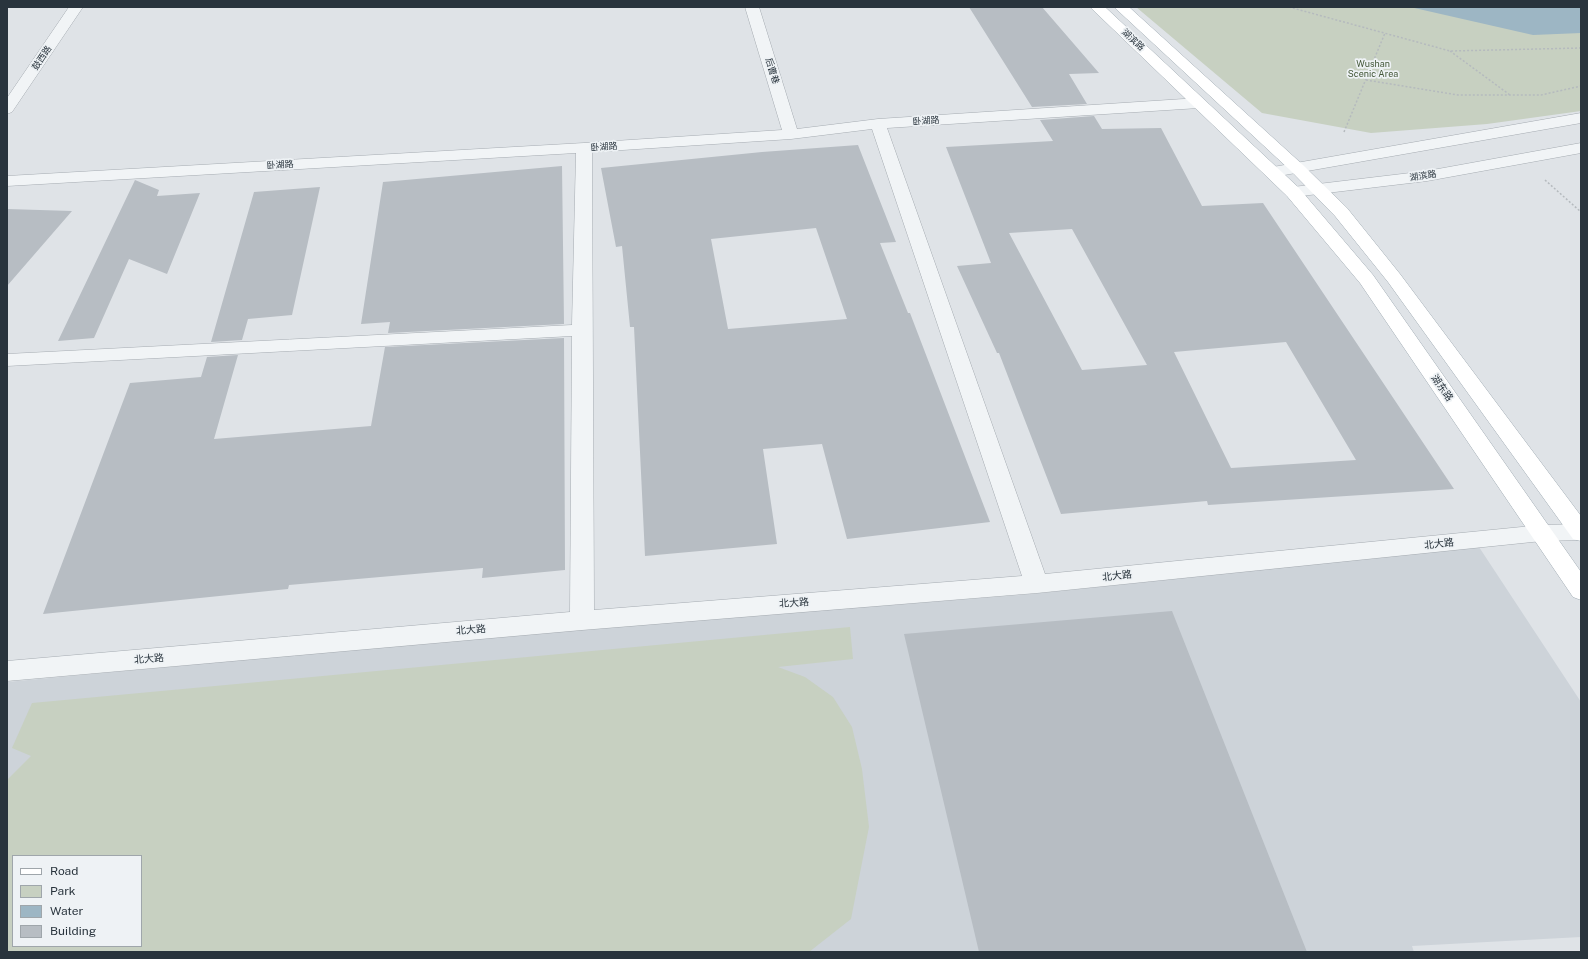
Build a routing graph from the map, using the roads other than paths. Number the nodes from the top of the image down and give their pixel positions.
1 (76, 7) edge
2 (752, 7) edge
3 (1097, 7) edge
4 (1121, 7) edge
5 (1199, 103) junction
6 (7, 109) edge
7 (1581, 118) edge
8 (878, 124) junction
9 (791, 134) junction
10 (584, 148) junction
11 (1581, 148) edge
12 (1297, 168) junction
13 (1273, 172) junction
14 (7, 180) edge
15 (1319, 190) junction
16 (1293, 192) junction
17 (582, 330) junction
18 (7, 360) edge
19 (1581, 532) edge
20 (1542, 534) junction
21 (1036, 584) junction
22 (1581, 591) edge
23 (582, 620) junction
24 (7, 671) edge

1 - 6 street, 鼓西路
2 - 9 street, 后曹巷
3 - 5 main road, 湖滨路
4 - 12 main road, 湖滨路
5 - 8 street, 卧湖路
5 - 13 main road, 湖滨路
7 - 12 street
8 - 9 street, 卧湖路
8 - 21 street
9 - 10 street, 卧湖路
10 - 14 street, 卧湖路
10 - 17 street
11 - 15 street, 湖滨路
12 - 13 street
12 - 15 main road
13 - 16 main road, 湖滨路
15 - 16 street, 湖滨路
15 - 19 main road
16 - 20 main road, 湖东路
17 - 18 street
17 - 23 street
19 - 20 street, 北大路
20 - 21 street, 北大路
20 - 22 main road, 湖东路
21 - 23 street, 北大路
23 - 24 street, 北大路

